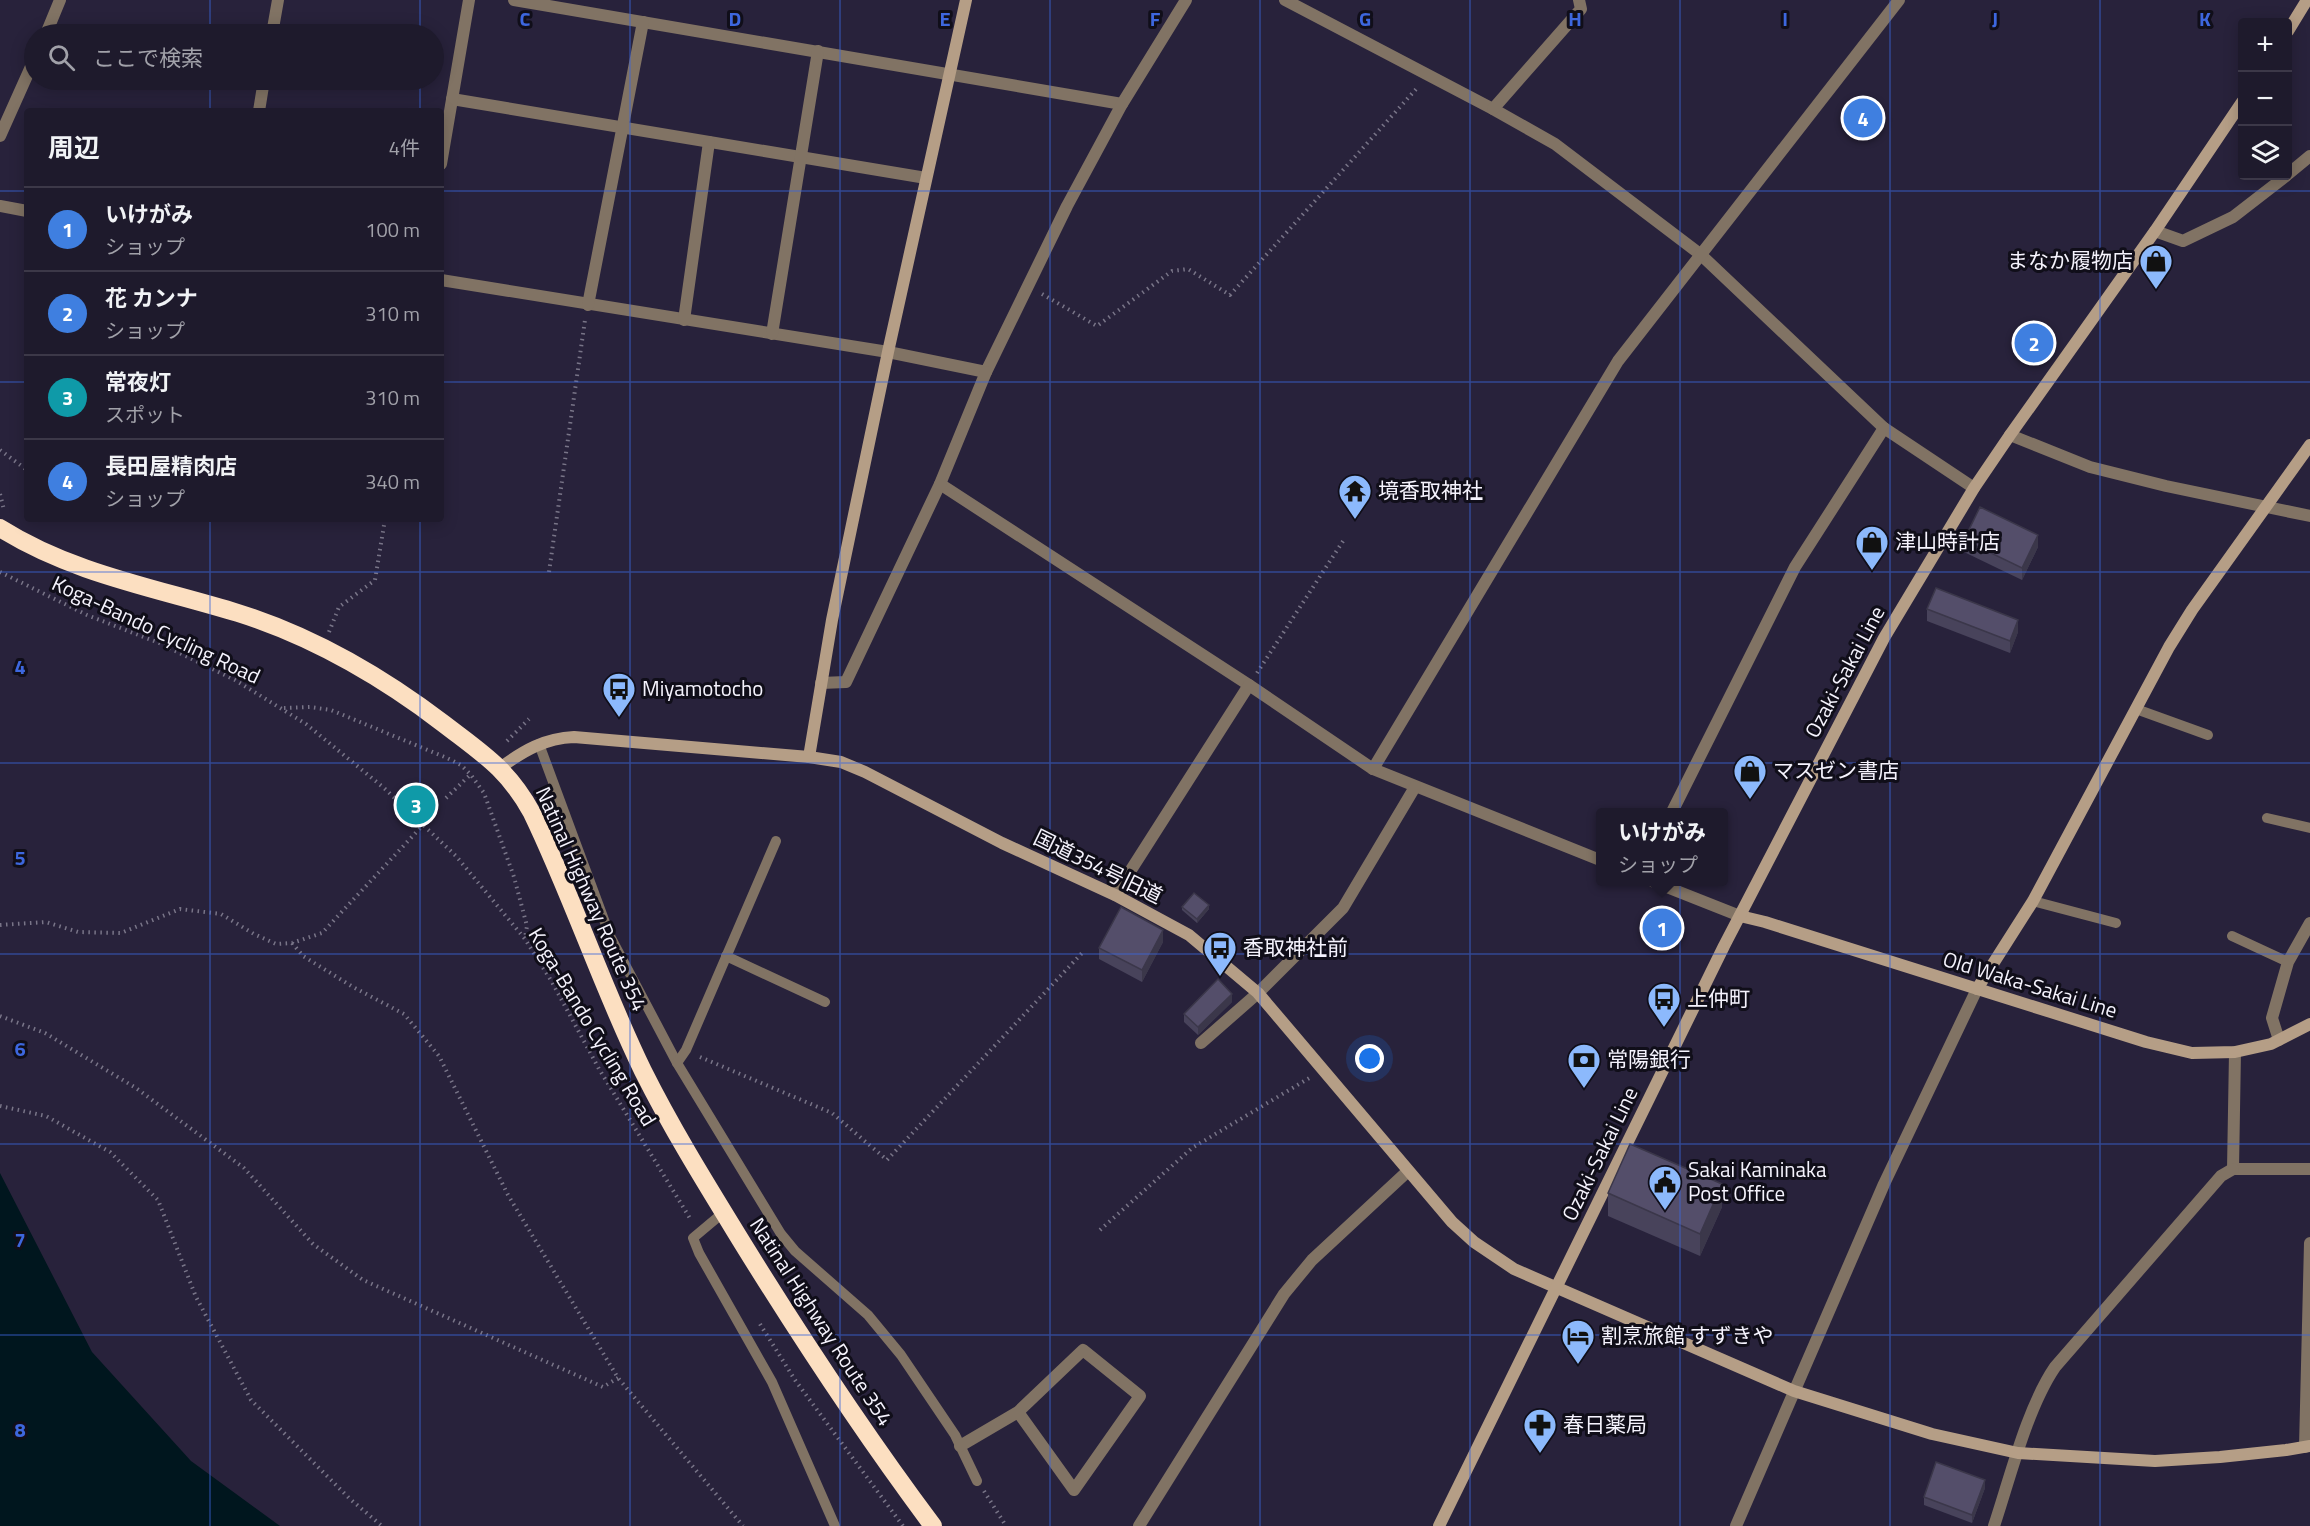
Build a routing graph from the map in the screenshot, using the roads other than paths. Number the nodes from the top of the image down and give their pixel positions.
1 (60, 0) edge
2 (278, 0) edge
3 (469, 0) edge
4 (514, 0) edge
5 (966, 0) edge
6 (1186, 0) edge
7 (1286, 0) edge
8 (1579, 0) edge
9 (1899, 0) edge
10 (2307, 0) edge
11 (643, 22) junction
12 (50, 24) edge
13 (274, 24) edge
14 (2292, 24) edge
15 (818, 51) junction
16 (949, 74) junction
17 (24, 82) edge
18 (262, 90) edge
19 (452, 99) junction
20 (1122, 104) junction
21 (259, 108) edge
22 (2238, 108) edge
23 (1493, 109) junction
24 (622, 128) junction
25 (0, 136) edge
26 (709, 142) junction
27 (444, 146) edge
28 (2310, 156) edge
29 (801, 157) junction
30 (2292, 171) edge
31 (926, 178) junction
32 (2281, 180) edge
33 (0, 207) edge
34 (24, 211) edge
35 (2155, 231) junction
36 (1700, 254) junction
37 (444, 281) edge
38 (588, 305) junction
39 (684, 320) junction
40 (772, 334) junction
41 (888, 352) junction
42 (986, 372) junction
43 (1884, 428) junction
44 (2010, 435) junction
45 (2310, 445) edge
46 (940, 484) junction
47 (1974, 488) junction
48 (2267, 506) junction
49 (2310, 516) edge
50 (0, 528) edge
51 (821, 683) junction
52 (1249, 685) junction
53 (2136, 709) junction
54 (2208, 735) dead end
55 (539, 744) junction
56 (809, 756) junction
57 (500, 768) junction
58 (1373, 769) junction
59 (1415, 787) junction
60 (1674, 808) edge
61 (2267, 818) dead end
62 (2310, 828) edge
63 (776, 841) dead end
64 (1596, 858) edge
65 (1664, 886) edge
66 (1116, 895) junction
67 (2033, 901) junction
68 (1740, 916) junction
69 (2116, 923) dead end
70 (2310, 923) edge
71 (2232, 936) dead end
72 (726, 956) junction
73 (2288, 962) junction
74 (1977, 989) junction
75 (1258, 993) junction
76 (825, 1002) dead end
77 (2310, 1024) edge
78 (2279, 1040) junction
79 (1201, 1043) dead end
80 (2235, 1052) junction
81 (677, 1063) junction
82 (2233, 1169) junction
83 (2310, 1169) edge
84 (1408, 1171) junction
85 (724, 1212) junction
86 (2310, 1243) edge
87 (1557, 1288) junction
88 (1794, 1391) junction
89 (1018, 1412) junction
90 (960, 1446) junction
91 (2308, 1446) edge
92 (2018, 1453) junction
93 (977, 1481) road end
94 (835, 1526) edge
95 (933, 1526) edge
96 (1139, 1526) edge
97 (1439, 1526) edge
98 (1736, 1526) edge
99 (1994, 1526) edge

1 - 12 street
2 - 13 street
3 - 19 street
4 - 11 street
5 - 16 street
6 - 20 street
7 - 23 street
8 - 23 street
9 - 36 street
10 - 14 street
11 - 15 street
11 - 24 street
15 - 16 street
15 - 29 street
16 - 20 street
16 - 31 street
17 - 25 street
18 - 21 street
19 - 24 street
19 - 27 street
20 - 42 street
22 - 35 street, Ozaki-Sakai Line
23 - 36 street
24 - 26 street
24 - 38 street
26 - 29 street
26 - 39 street
28 - 30 street
29 - 31 street
29 - 40 street
31 - 41 street
32 - 35 street
33 - 34 street
35 - 44 street, Ozaki-Sakai Line
36 - 43 street
36 - 58 street
37 - 38 street
38 - 39 street
39 - 40 street
40 - 41 street
41 - 42 street
41 - 51 street
42 - 46 street
43 - 47 street
43 - 60 street
44 - 47 street, Ozaki-Sakai Line
44 - 48 street
45 - 48 street
46 - 51 street
46 - 52 street
47 - 68 street, Ozaki-Sakai Line
48 - 49 street
48 - 53 street
50 - 57 highway, Natinal Highway Route 354
51 - 56 street
52 - 58 street
52 - 66 street
53 - 54 lane
53 - 67 street
55 - 56 street, 国道354号旧道
55 - 57 street, 国道354号旧道
55 - 81 lane
56 - 66 street, 国道354号旧道
57 - 85 highway, Natinal Highway Route 354
58 - 59 street
59 - 64 street
59 - 75 street
61 - 62 lane
63 - 72 lane
65 - 68 street
66 - 75 street, 国道354号旧道
67 - 69 lane
67 - 74 street
68 - 74 street, Old Waka-Sakai Line
68 - 87 street, Ozaki-Sakai Line
70 - 73 street
71 - 73 lane
72 - 76 lane
72 - 81 lane
73 - 78 street
74 - 80 street, Old Waka-Sakai Line
74 - 88 street
75 - 79 street
75 - 84 street, 国道354号旧道
77 - 78 street, Old Waka-Sakai Line
78 - 80 street, Old Waka-Sakai Line
80 - 82 street
81 - 90 lane
82 - 83 street
82 - 92 street
84 - 87 street, 国道354号旧道
84 - 96 street
85 - 94 lane
85 - 95 highway, Natinal Highway Route 354
86 - 91 street
87 - 88 street, 国道354号旧道
87 - 97 street, Ozaki-Sakai Line
88 - 92 street, 国道354号旧道
88 - 98 street
89 - 89 street
89 - 90 street
90 - 93 lane
91 - 92 street, 国道354号旧道
92 - 99 street

